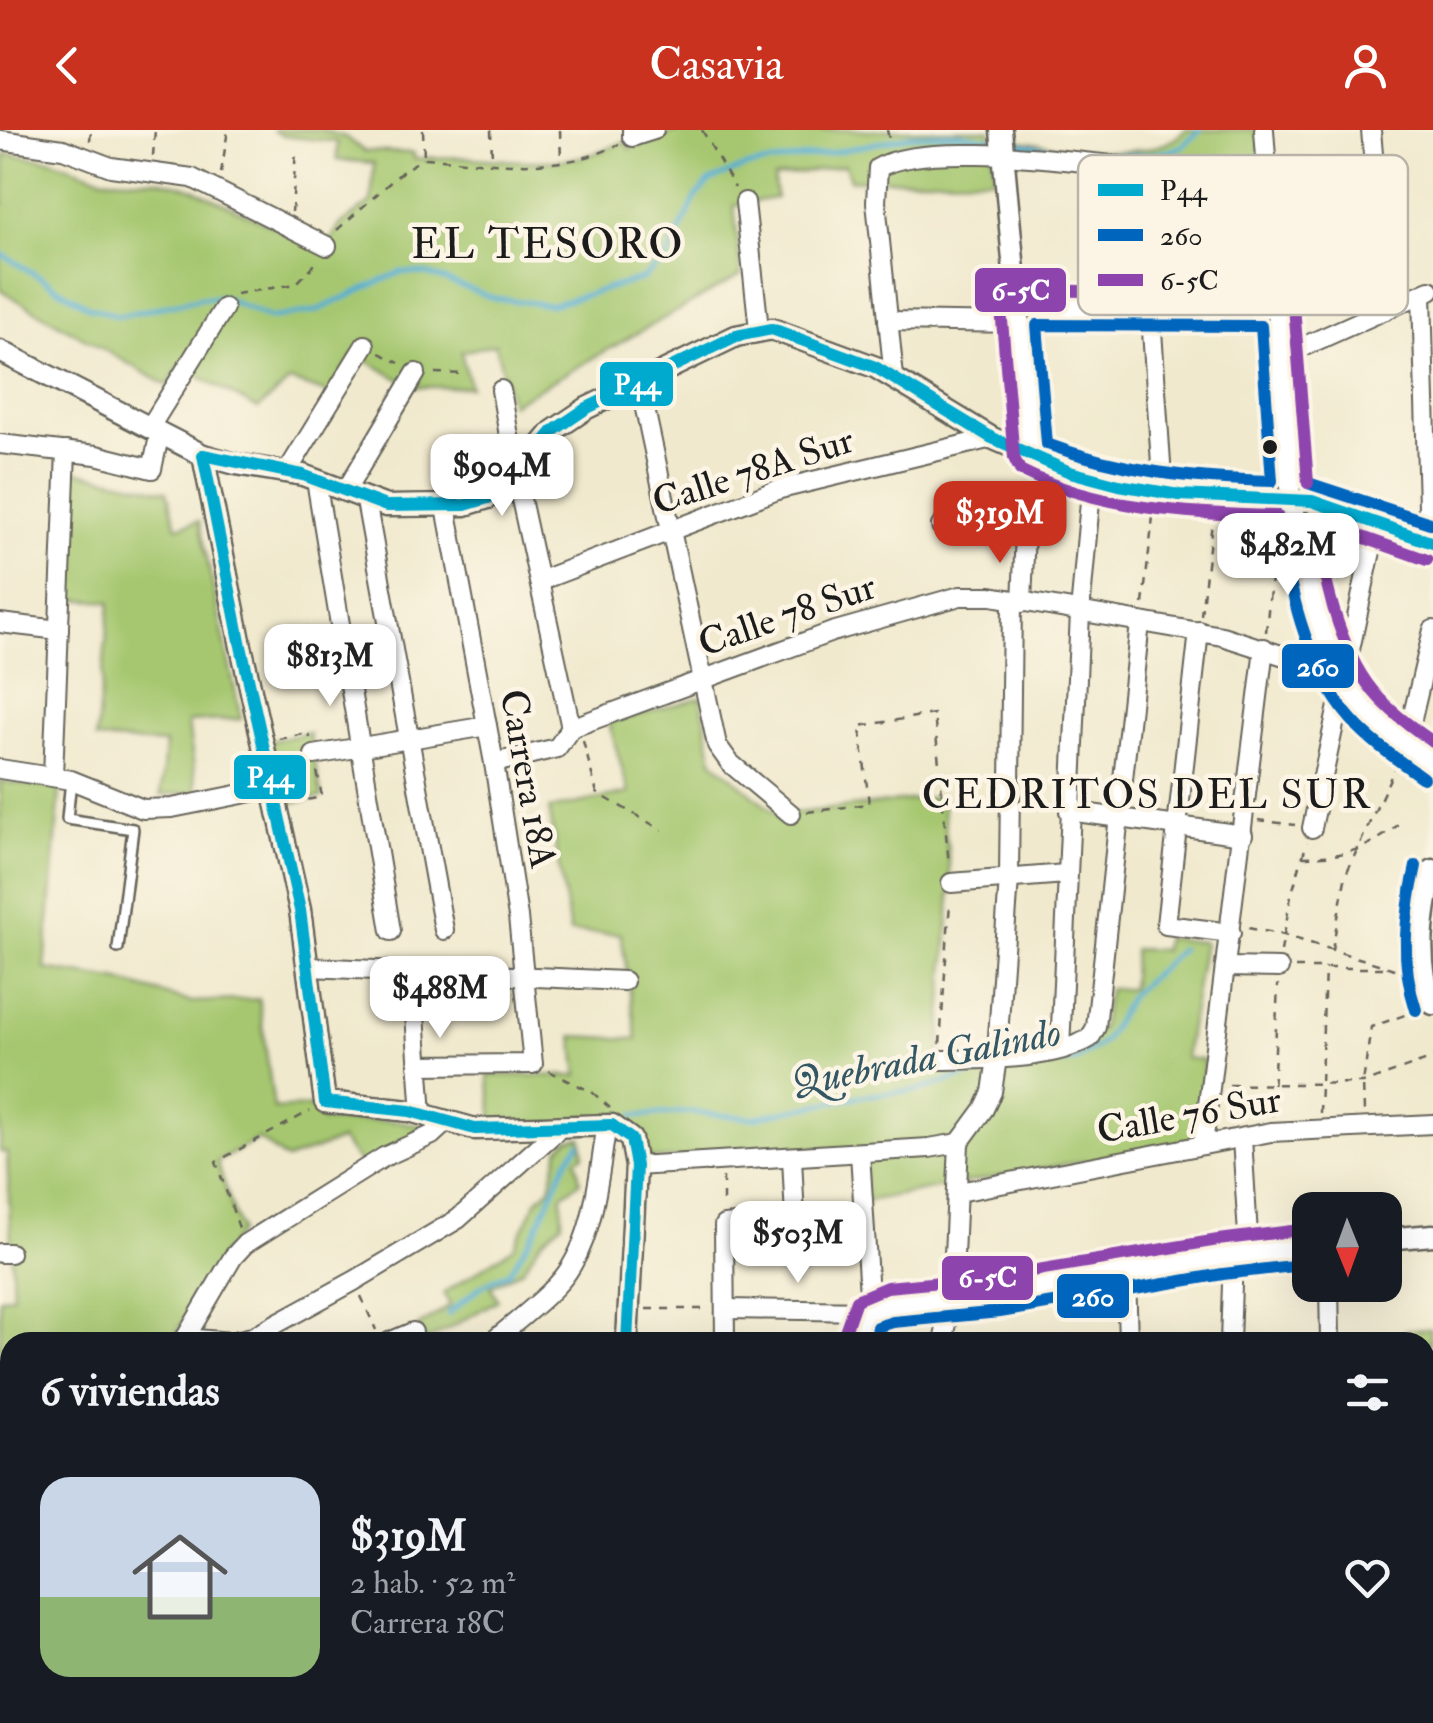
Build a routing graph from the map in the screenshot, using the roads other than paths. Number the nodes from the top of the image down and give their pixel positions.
1 (654, 130) edge
2 (1264, 130) edge
3 (1371, 130) edge
4 (632, 134) edge
5 (0, 140) edge
6 (1002, 142) edge
7 (1266, 155) edge
8 (1373, 155) edge
9 (1078, 156) edge
10 (745, 202) dead end
11 (327, 246) dead end
12 (1428, 291) edge
13 (224, 308) dead end
14 (1078, 312) edge
15 (1018, 315) junction
16 (1150, 315) edge
17 (1277, 315) edge
18 (1375, 315) edge
19 (888, 320) junction
20 (759, 330) junction
21 (366, 345) dead end
22 (0, 351) edge
23 (1280, 357) junction
24 (416, 373) dead end
25 (894, 377) junction
26 (639, 382) junction
27 (501, 390) dead end
28 (1429, 413) edge
29 (155, 430) junction
30 (992, 438) junction
31 (0, 444) edge
32 (66, 450) junction
33 (204, 454) junction
34 (1031, 456) junction
35 (287, 472) junction
36 (516, 476) junction
37 (1092, 479) junction
38 (316, 480) junction
39 (345, 492) junction
40 (1160, 492) junction
41 (1285, 499) junction
42 (366, 501) junction
43 (446, 507) junction
44 (1377, 523) junction
45 (941, 526) dead end
46 (671, 529) junction
47 (1431, 542) edge
48 (539, 581) junction
49 (1017, 601) junction
50 (1080, 613) junction
51 (0, 623) edge
52 (1140, 623) junction
53 (59, 630) junction
54 (1433, 630) edge
55 (1198, 632) junction
56 (1264, 648) junction
57 (1344, 678) junction
58 (704, 682) junction
59 (487, 726) junction
60 (575, 726) junction
61 (410, 739) junction
62 (1406, 744) junction
63 (360, 747) junction
64 (314, 756) dead end
65 (494, 763) junction
66 (1433, 764) edge
67 (0, 769) edge
68 (62, 778) junction
69 (274, 797) junction
70 (1069, 812) junction
71 (791, 814) road end
72 (1117, 818) junction
73 (1177, 826) junction
74 (1244, 826) junction
75 (1312, 828) road end
76 (1433, 870) edge
77 (1066, 874) junction
78 (1009, 878) junction
79 (951, 883) dead end
80 (1232, 928) junction
81 (444, 930) dead end
82 (391, 931) dead end
83 (118, 948) dead end
84 (309, 967) junction
85 (1227, 968) junction
86 (1279, 968) road end
87 (412, 971) junction
88 (524, 976) junction
89 (624, 981) dead end
90 (1425, 1007) edge
91 (1060, 1050) junction
92 (939, 1060) dead end
93 (418, 1065) junction
94 (996, 1066) junction
95 (422, 1114) junction
96 (445, 1123) junction
97 (1433, 1124) edge
98 (562, 1126) junction
99 (618, 1130) junction
100 (1242, 1138) junction
101 (959, 1143) junction
102 (1204, 1145) junction
103 (860, 1153) junction
104 (792, 1157) junction
105 (636, 1166) junction
106 (959, 1192) junction
107 (1433, 1235) edge
108 (1402, 1238) edge
109 (1292, 1248) edge
110 (1240, 1254) junction
111 (1126, 1274) junction
112 (952, 1301) junction
113 (1329, 1302) edge
114 (725, 1309) junction
115 (870, 1311) junction
116 (189, 1332) edge
117 (261, 1332) edge
118 (503, 1332) edge
119 (627, 1332) edge
120 (725, 1332) edge
121 (863, 1332) edge
122 (946, 1332) edge
123 (1128, 1332) edge
124 (1231, 1332) edge
125 (1330, 1332) edge

1 - 4 street
2 - 7 street
3 - 8 street
5 - 11 street
6 - 9 street
6 - 15 street
6 - 19 street
10 - 20 street
12 - 28 street
13 - 29 street
14 - 15 street
15 - 19 street
15 - 34 street
16 - 40 street
17 - 23 street
18 - 23 street
19 - 25 street
20 - 25 street
20 - 26 street
21 - 35 street
22 - 29 street
23 - 41 street
24 - 39 street
25 - 30 street
26 - 36 street
26 - 46 street
27 - 36 street
28 - 47 street
29 - 32 street
29 - 33 street
30 - 34 street
30 - 46 street, Calle 78A Sur
31 - 32 street
32 - 53 street
33 - 35 street
33 - 69 street
34 - 37 street
35 - 38 street
36 - 43 street
36 - 48 street
37 - 40 street
37 - 50 street
38 - 39 street
38 - 63 street
39 - 42 street
40 - 41 street
41 - 44 street
41 - 57 street
42 - 43 street
42 - 61 street
43 - 59 street, Carrera 18A
44 - 47 street
44 - 57 street
45 - 49 street
46 - 48 street, Calle 78A Sur
46 - 58 street
48 - 60 street
49 - 50 street, Calle 78 Sur
49 - 58 street, Calle 78 Sur
49 - 78 street
50 - 52 street, Calle 78 Sur
50 - 70 street
51 - 53 street
52 - 55 street, Calle 78 Sur
52 - 72 street
53 - 68 street
54 - 62 street
55 - 56 street, Calle 78 Sur
55 - 73 street
56 - 57 street, Calle 78 Sur
56 - 74 street
57 - 62 street
57 - 75 street
58 - 60 street, Calle 78 Sur
58 - 71 street
59 - 61 street
59 - 65 street, Carrera 18A
60 - 65 street, Calle 78 Sur
61 - 63 street
61 - 81 street
62 - 66 street
63 - 64 street
63 - 82 street
65 - 88 street, Carrera 18A
67 - 68 street
68 - 69 street
68 - 83 lane
69 - 84 street
70 - 72 street
70 - 77 street
72 - 73 street
72 - 91 street
73 - 74 street
73 - 80 street
74 - 80 street
76 - 90 street
77 - 78 street
77 - 91 street
78 - 79 street
78 - 94 street
80 - 85 street
84 - 87 street
84 - 95 street
85 - 86 street
85 - 102 street
87 - 88 street
87 - 93 street
88 - 89 street
88 - 93 street, Carrera 18A
91 - 94 street
92 - 94 street
93 - 95 street
94 - 101 street
95 - 96 street
96 - 98 street
96 - 116 street
97 - 100 street, Calle 76 Sur
98 - 99 street
98 - 117 street
99 - 105 street
99 - 118 street
100 - 102 street, Calle 76 Sur
100 - 110 street
101 - 103 street
101 - 106 street
102 - 106 street, Calle 76 Sur
103 - 104 street
103 - 115 street
104 - 105 street
104 - 114 street
105 - 119 street
106 - 112 street
107 - 108 street
109 - 110 street
110 - 111 street
110 - 124 street
111 - 112 street
111 - 123 street
112 - 115 street
112 - 122 street
113 - 125 street
114 - 115 street
114 - 120 street
115 - 121 street

